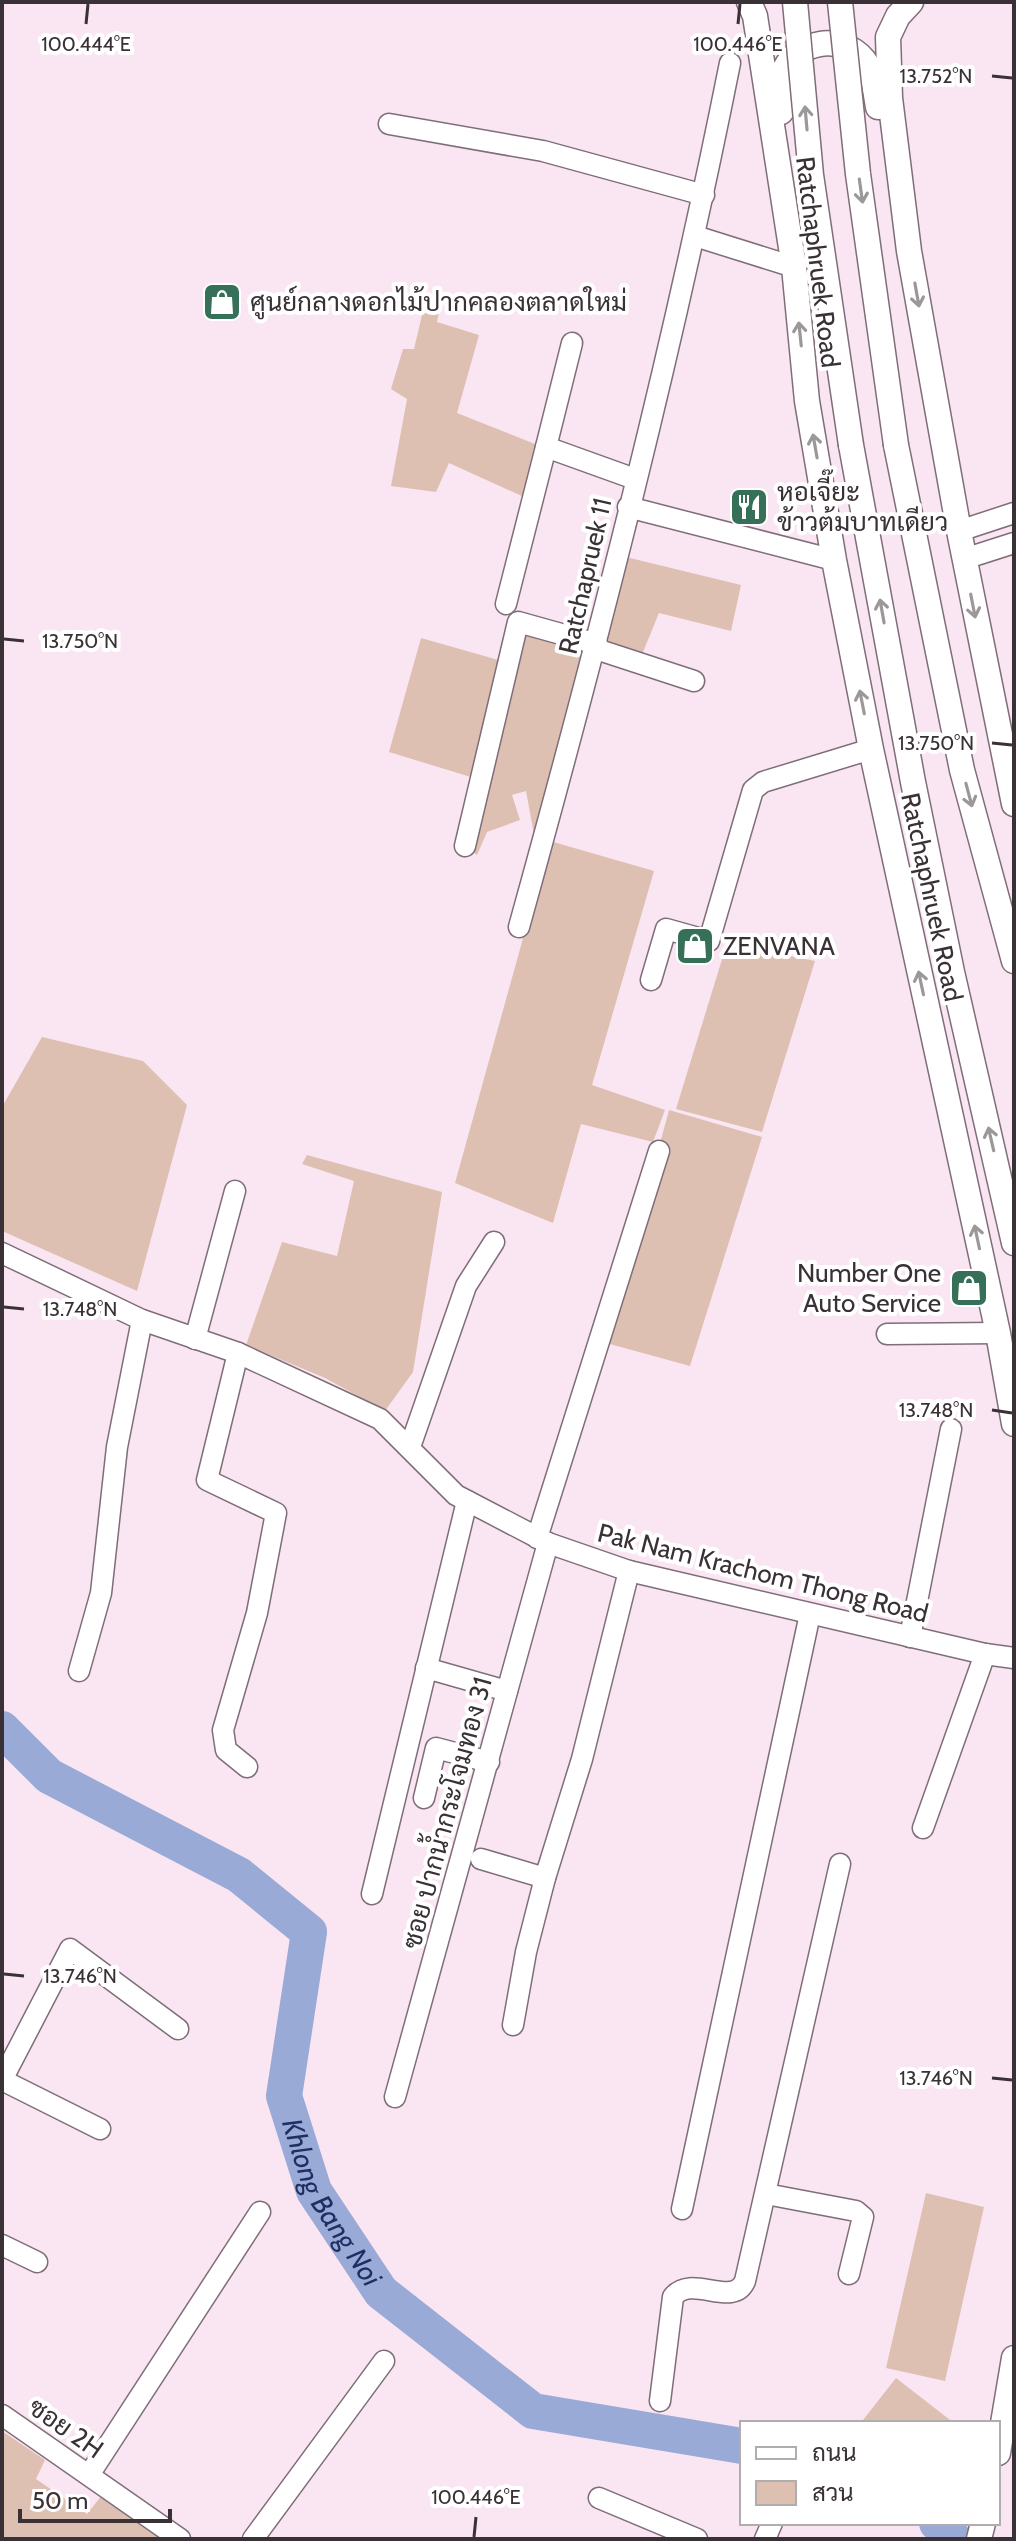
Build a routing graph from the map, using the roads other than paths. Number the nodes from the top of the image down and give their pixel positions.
1 (749, 2) edge
2 (795, 2) edge
3 (840, 2) edge
4 (911, 2) edge
5 (730, 63) dead end
6 (389, 124) dead end
7 (704, 195) junction
8 (695, 236) junction
9 (909, 251) junction
10 (793, 261) junction
11 (572, 343) dead end
12 (546, 447) junction
13 (635, 479) junction
14 (628, 507) junction
15 (1014, 513) edge
16 (959, 531) junction
17 (1014, 543) edge
18 (964, 559) junction
19 (834, 560) junction
20 (506, 604) dead end
21 (596, 646) junction
22 (694, 681) dead end
23 (871, 749) junction
24 (1014, 804) edge
25 (465, 846) dead end
26 (519, 927) dead end
27 (1014, 961) edge
28 (651, 980) dead end
29 (659, 1151) dead end
30 (235, 1191) dead end
31 (494, 1242) dead end
32 (1014, 1243) edge
33 (2, 1253) edge
34 (142, 1320) junction
35 (998, 1333) junction
36 (887, 1334) dead end
37 (195, 1339) junction
38 (238, 1353) junction
39 (1014, 1424) edge
40 (951, 1429) dead end
41 (410, 1447) junction
42 (467, 1501) junction
43 (543, 1540) junction
44 (629, 1571) junction
45 (810, 1614) junction
46 (910, 1637) junction
47 (985, 1654) junction
48 (1014, 1658) edge
49 (426, 1668) junction
50 (79, 1671) dead end
51 (507, 1691) junction
52 (489, 1762) junction
53 (247, 1767) dead end
54 (424, 1798) dead end
55 (923, 1828) dead end
56 (481, 1859) dead end
57 (840, 1864) dead end
58 (545, 1878) junction
59 (372, 1894) dead end
60 (513, 2025) dead end
61 (178, 2029) dead end
62 (2, 2080) edge
63 (395, 2097) dead end
64 (100, 2129) dead end
65 (766, 2194) junction
66 (682, 2209) dead end
67 (260, 2212) dead end
68 (2, 2245) edge
69 (37, 2262) dead end
70 (849, 2274) dead end
71 (1014, 2358) edge
72 (384, 2361) dead end
73 (660, 2401) dead end
74 (2, 2415) edge
75 (1000, 2441) edge
76 (89, 2475) junction
77 (599, 2498) dead end
78 (180, 2539) edge
79 (253, 2539) edge
80 (697, 2539) edge

1 - 10 main road, Ratchaphruek Road
32 -> 2 main road, Ratchaphruek Road, bridge
3 -> 27 main road, Ratchaphruek Road, bridge
4 - 9 main road
5 - 7 street, Ratchapruek 11
6 - 7 street
7 - 8 street, Ratchapruek 11
8 - 10 street
8 - 13 street, Ratchapruek 11
9 - 10 main road
9 -> 16 main road
19 -> 10 main road, Ratchaphruek Road
11 - 12 street
12 - 13 street
12 - 20 street
13 - 14 street, Ratchapruek 11
14 - 19 street
14 - 21 street, Ratchapruek 11
15 - 16 street
16 - 18 main road
17 - 18 street
18 -> 24 main road
23 -> 19 main road, Ratchaphruek Road
21 - 22 street
21 - 25 street
21 - 26 street, Ratchapruek 11
23 - 28 street
35 -> 23 main road, Ratchaphruek Road
29 - 43 street, ซอย ปากน้ำกระโจมทอง 31
30 - 37 street
31 - 41 street
33 - 34 street, Pak Nam Krachom Thong Road
34 - 37 street, Pak Nam Krachom Thong Road
34 - 50 street
35 - 36 street
35 - 39 main road, Ratchaphruek Road
37 - 38 street, Pak Nam Krachom Thong Road
38 - 41 street, Pak Nam Krachom Thong Road
38 - 53 street
40 - 46 street
41 - 42 street, Pak Nam Krachom Thong Road
42 - 43 street, Pak Nam Krachom Thong Road
42 - 49 street
43 - 44 street, Pak Nam Krachom Thong Road
43 - 51 street, ซอย ปากน้ำกระโจมทอง 31
44 - 45 street, Pak Nam Krachom Thong Road
44 - 58 street
45 - 46 street, Pak Nam Krachom Thong Road
45 - 66 street
46 - 47 street, Pak Nam Krachom Thong Road
47 - 48 street, Pak Nam Krachom Thong Road
47 - 55 street
49 - 51 street
49 - 59 street
51 - 52 street, ซอย ปากน้ำกระโจมทอง 31
52 - 54 street
52 - 63 street, ซอย ปากน้ำกระโจมทอง 31
56 - 58 street
57 - 65 street
58 - 60 street
61 - 62 street
62 - 64 street
65 - 70 street
65 - 73 street
67 - 76 street
68 - 69 street
71 - 75 main road
72 - 79 street
74 - 76 street, ซอย 2H
76 - 78 street, ซอย 2H
77 - 80 street

